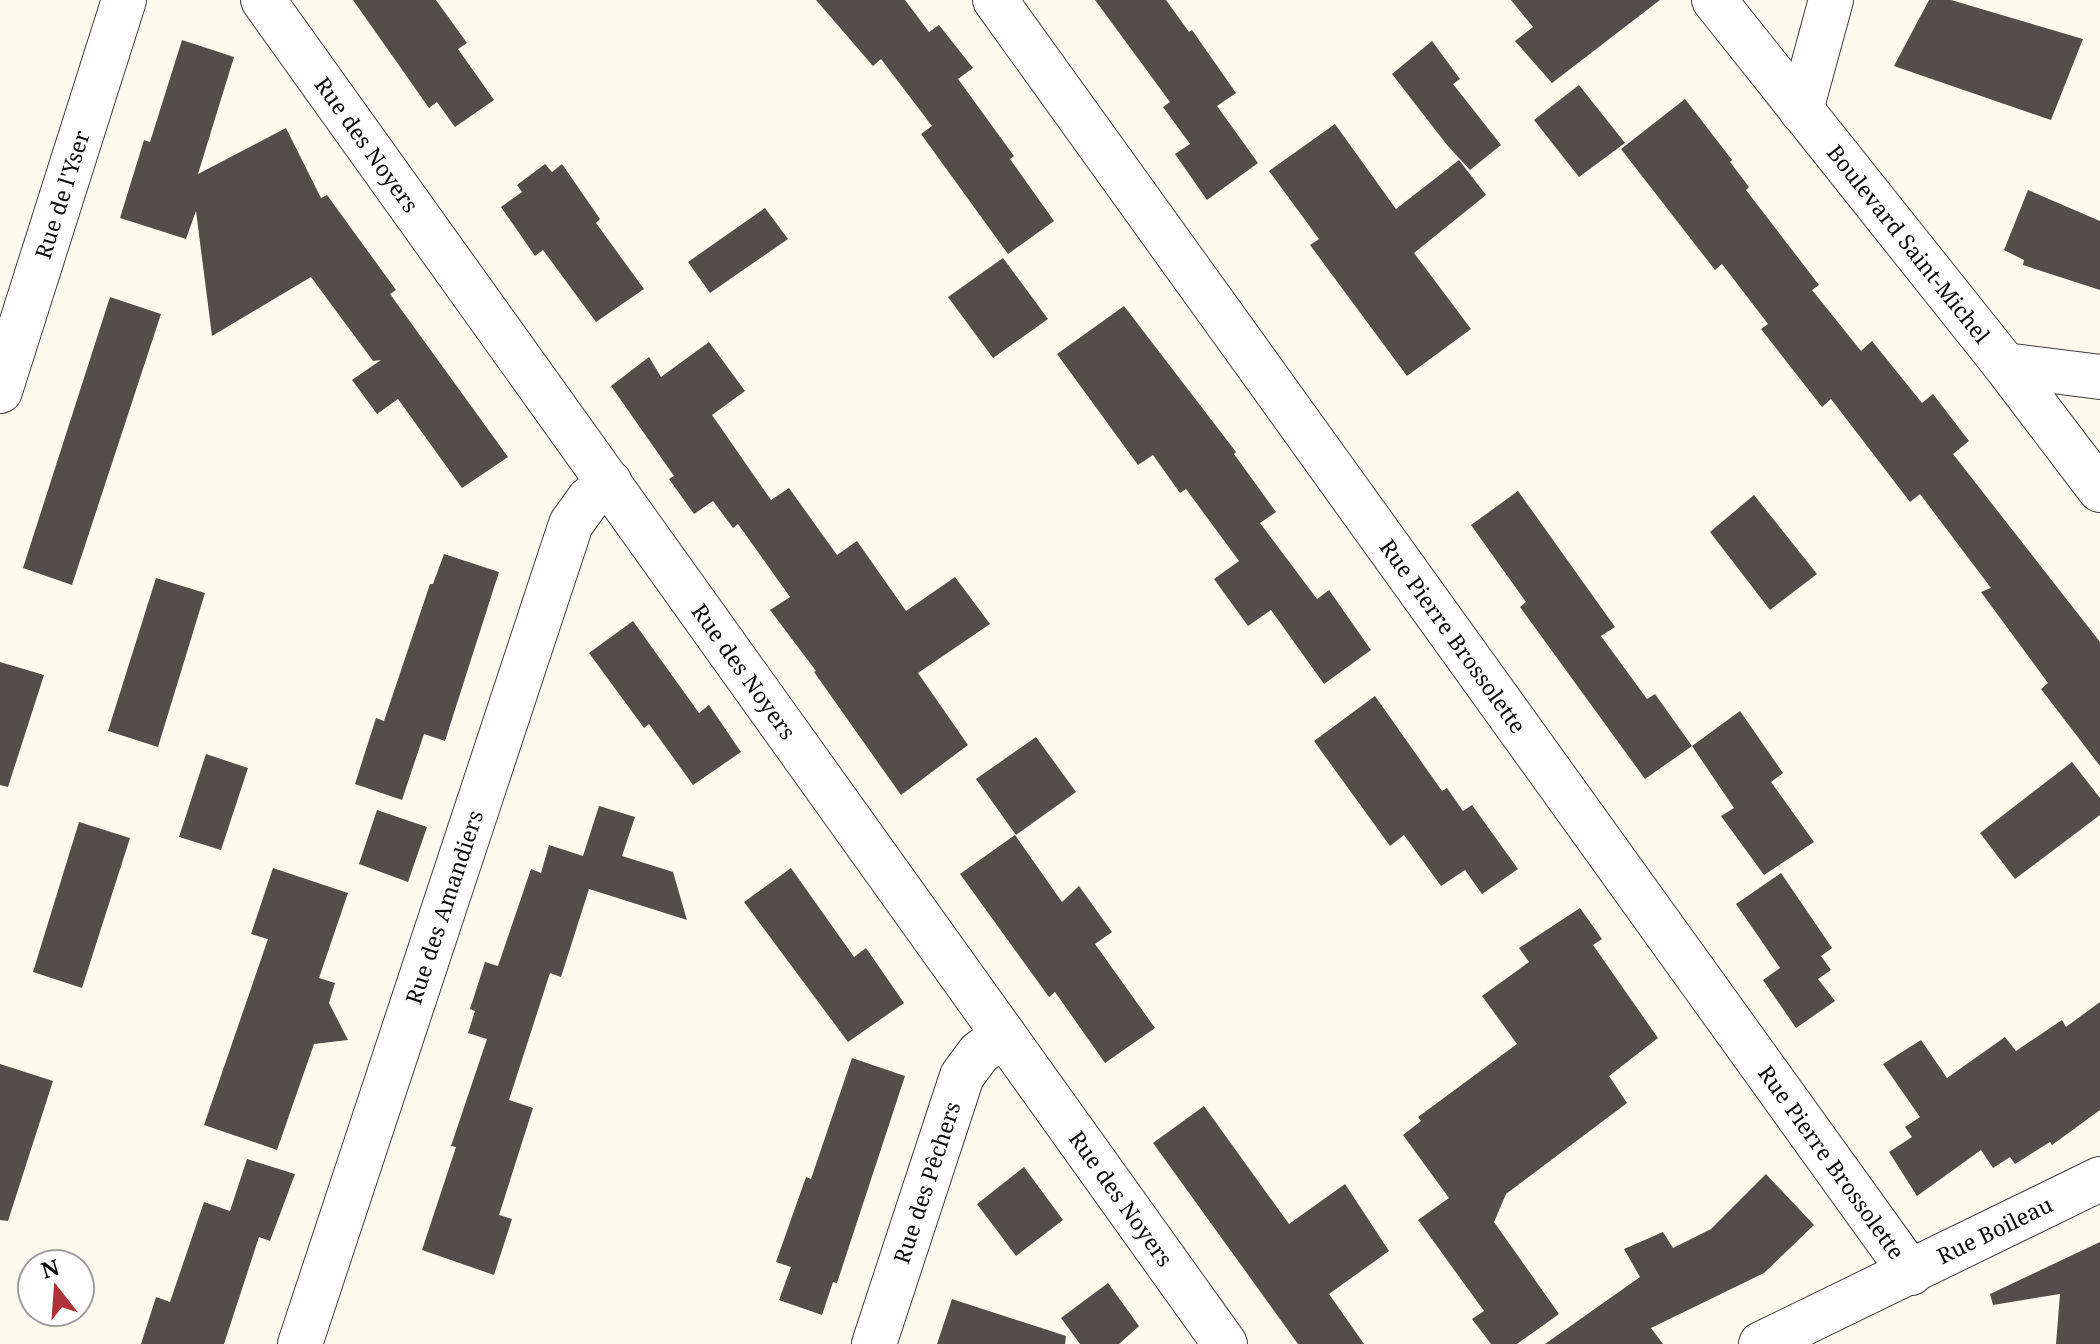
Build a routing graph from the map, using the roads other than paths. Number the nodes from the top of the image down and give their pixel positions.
1 (124, 0) edge
2 (263, 0) edge
3 (995, 0) edge
4 (1714, 0) edge
5 (1831, 0) edge
6 (1801, 110) junction
7 (2005, 365) junction
8 (2100, 377) edge
9 (0, 391) edge
10 (610, 483) junction
11 (2100, 490) edge
12 (1004, 1035) junction
13 (2100, 1179) edge
14 (1911, 1273) junction
15 (300, 1344) edge
16 (874, 1344) edge
17 (1225, 1344) edge
18 (1761, 1344) edge

1 - 9 street, Rue de l'Yser
2 - 10 street, Rue des Noyers
3 - 14 street, Rue Pierre Brossolette
4 - 6 street, Boulevard Saint-Michel
5 - 6 street
6 - 7 street, Boulevard Saint-Michel
7 - 8 street
7 - 11 street, Boulevard Saint-Michel
10 - 12 street, Rue des Noyers
10 - 15 street, Rue des Amandiers
12 - 16 street, Rue des Pêchers
12 - 17 street, Rue des Noyers
13 - 14 street, Rue Boileau
14 - 18 street, Rue Boileau

